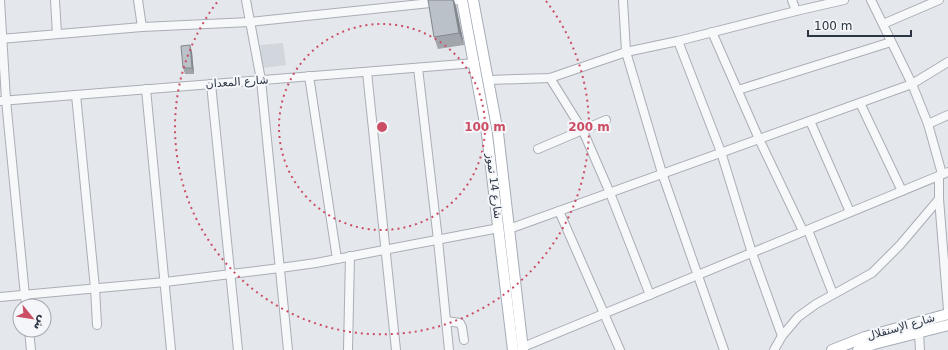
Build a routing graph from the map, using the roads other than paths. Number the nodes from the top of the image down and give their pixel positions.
1 (0, 0) edge
2 (55, 0) edge
3 (138, 0) edge
4 (246, 0) edge
5 (460, 0) edge
6 (473, 0) edge
7 (623, 0) edge
8 (792, 0) edge
9 (844, 0) edge
10 (871, 0) edge
11 (939, 0) edge
12 (796, 11) junction
13 (250, 22) junction
14 (883, 24) junction
15 (142, 27) junction
16 (712, 32) junction
17 (57, 34) junction
18 (1, 39) edge
19 (678, 41) junction
20 (891, 42) junction
21 (626, 52) junction
22 (948, 62) edge
23 (474, 63) junction
24 (418, 68) junction
25 (367, 72) junction
26 (308, 76) junction
27 (550, 78) junction
28 (261, 80) junction
29 (489, 80) junction
30 (211, 84) junction
31 (912, 84) junction
32 (146, 89) junction
33 (738, 90) junction
34 (76, 95) junction
35 (3, 100) edge
36 (860, 103) junction
37 (948, 115) edge
38 (606, 120) dead end
39 (810, 121) junction
40 (928, 124) junction
41 (583, 131) junction
42 (759, 139) junction
43 (538, 149) dead end
44 (722, 152) junction
45 (662, 173) junction
46 (943, 174) edge
47 (902, 191) junction
48 (610, 193) junction
49 (939, 199) junction
50 (559, 212) junction
51 (850, 212) junction
52 (504, 229) junction
53 (806, 231) junction
54 (438, 240) junction
55 (385, 249) junction
56 (946, 249) edge
57 (752, 253) junction
58 (350, 256) junction
59 (337, 259) junction
60 (280, 268) junction
61 (231, 274) junction
62 (698, 275) junction
63 (165, 282) junction
64 (95, 288) junction
65 (833, 294) junction
66 (25, 295) junction
67 (650, 295) junction
68 (0, 298) edge
69 (25, 298) edge
70 (948, 310) edge
71 (604, 314) junction
72 (948, 314) edge
73 (446, 321) junction
74 (97, 325) dead end
75 (948, 325) edge
76 (919, 333) junction
77 (782, 336) junction
78 (29, 338) edge
79 (464, 340) dead end
80 (523, 348) edge
81 (31, 350) edge
82 (171, 350) edge
83 (238, 350) edge
84 (288, 350) edge
85 (348, 350) edge
86 (396, 350) edge
87 (449, 350) edge
88 (513, 350) edge
89 (620, 350) edge
90 (724, 350) edge
91 (774, 350) edge
92 (832, 350) edge
93 (858, 350) edge
94 (920, 350) edge

1 - 18 street
2 - 17 street
3 - 15 street
4 - 13 street
5 - 13 street
5 - 23 main road, شارع 14 تموز
6 - 29 main road, شارع 14 تموز
7 - 21 street
8 - 12 street
9 - 12 street
10 - 14 street
11 - 14 street
12 - 16 street
13 - 15 street
13 - 28 street
14 - 20 street
15 - 17 street
16 - 19 street
16 - 33 street
17 - 18 street
18 - 35 street
19 - 21 street
19 - 44 street
20 - 31 street
20 - 33 street
21 - 27 street
21 - 45 street
22 - 31 street
23 - 24 street, شارع المعدان
23 - 52 main road, شارع 14 تموز
24 - 25 street, شارع المعدان
24 - 54 street
25 - 26 street, شارع المعدان
25 - 55 street
26 - 28 street, شارع المعدان
26 - 59 street
27 - 29 street
27 - 41 street
28 - 30 street, شارع المعدان
28 - 60 street
29 - 52 main road, شارع 14 تموز
30 - 32 street, شارع المعدان
30 - 61 street
31 - 36 street
31 - 40 street
32 - 34 street, شارع المعدان
32 - 63 street
33 - 42 street
34 - 35 street, شارع المعدان
34 - 64 street
35 - 66 street
36 - 39 street
36 - 47 street
37 - 40 street
38 - 41 street
39 - 42 street
39 - 51 street
40 - 46 street
41 - 43 street
41 - 48 street
42 - 44 street
42 - 53 street
44 - 45 street
44 - 57 street
45 - 48 street
45 - 62 street
46 - 47 street
46 - 49 street
47 - 51 street
48 - 50 street
48 - 67 street
49 - 56 street
49 - 65 street
50 - 52 street
50 - 71 street
51 - 53 street
52 - 54 street
52 - 80 main road, شارع 14 تموز
52 - 88 main road, شارع 14 تموز
53 - 57 street
53 - 65 street
54 - 55 street
54 - 73 street
55 - 58 street
55 - 86 street
56 - 70 street
57 - 62 street
57 - 77 street
58 - 59 street
58 - 85 street
59 - 60 street
60 - 61 street
60 - 84 street
61 - 63 street
61 - 83 street
62 - 67 street
62 - 90 street
63 - 64 street
63 - 82 street
64 - 66 street
64 - 74 street
65 - 77 street
66 - 68 street
66 - 69 street
67 - 71 street
71 - 80 street
71 - 89 street
72 - 92 main road, شارع الإستقلال
73 - 79 street
73 - 87 street
75 - 76 main road, شارع الإستقلال
76 - 93 main road, شارع الإستقلال
76 - 94 street
77 - 91 street
78 - 81 street

